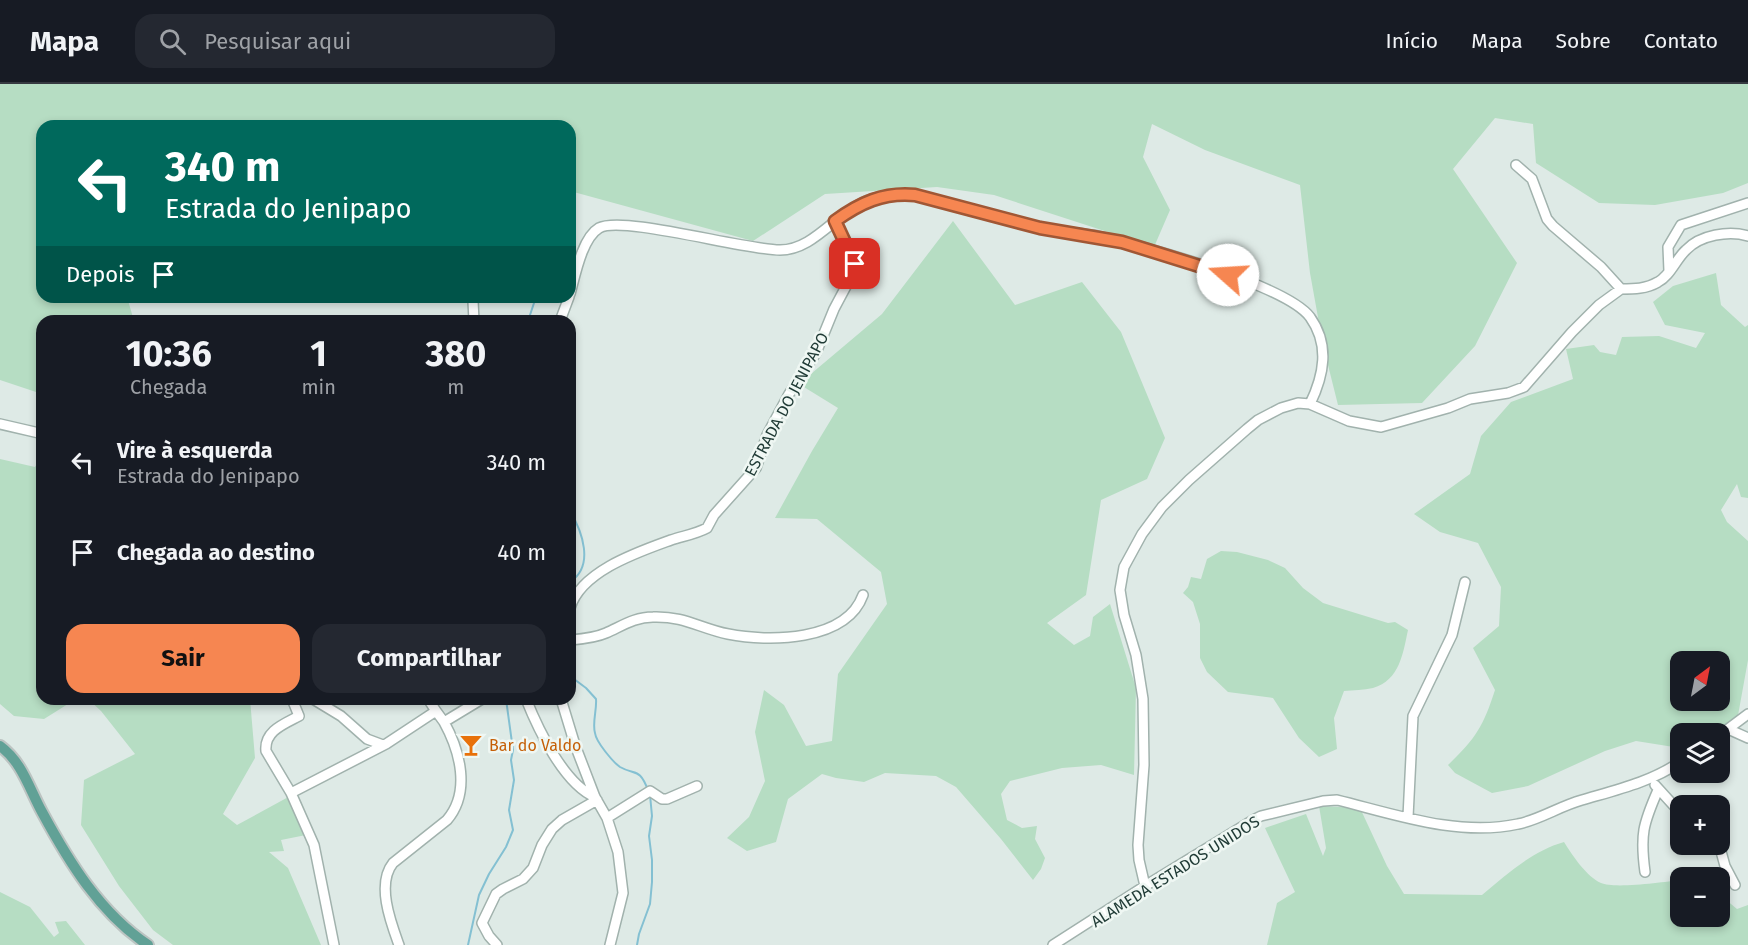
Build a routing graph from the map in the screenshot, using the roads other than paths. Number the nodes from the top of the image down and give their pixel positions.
1 (1516, 165) dead end
2 (1748, 203) edge
3 (835, 221) junction
4 (1748, 236) edge
5 (576, 257) edge
6 (1669, 271) junction
7 (1621, 289) junction
8 (1310, 404) junction
9 (0, 424) edge
10 (36, 432) edge
11 (1465, 582) dead end
12 (576, 593) edge
13 (863, 596) dead end
14 (576, 639) edge
15 (294, 705) edge
16 (324, 705) edge
17 (432, 705) edge
18 (472, 705) edge
19 (529, 705) edge
20 (563, 705) edge
21 (436, 711) junction
22 (1748, 714) edge
23 (444, 722) junction
24 (1730, 728) edge
25 (1730, 730) edge
26 (1748, 738) edge
27 (0, 746) edge
28 (383, 746) junction
29 (1670, 768) edge
30 (1650, 779) junction
31 (697, 786) dead end
32 (1658, 790) junction
33 (291, 793) junction
34 (596, 799) junction
35 (1670, 802) edge
36 (1408, 817) junction
37 (607, 818) junction
38 (1722, 855) edge
39 (1645, 872) dead end
40 (1735, 885) dead end
41 (1144, 886) junction
42 (148, 945) edge
43 (334, 945) edge
44 (399, 945) edge
45 (496, 945) edge
46 (610, 945) edge
47 (1053, 945) edge

1 - 7 street
2 - 6 street
3 - 5 street
3 - 8 street
3 - 12 street, ESTRADA DO JENIPAPO
4 - 6 street
6 - 7 street
7 - 8 street
8 - 41 street
9 - 10 street
11 - 36 street
13 - 14 street
15 - 33 street
16 - 28 street
17 - 21 street
18 - 23 street
19 - 34 street
20 - 34 street
21 - 23 street
21 - 28 street
22 - 24 street
23 - 44 street
25 - 26 street
27 - 42 main road
28 - 33 street
29 - 30 street, ALAMEDA ESTADOS UNIDOS
30 - 32 street
30 - 36 street, ALAMEDA ESTADOS UNIDOS
31 - 37 street
32 - 35 street
32 - 39 street
33 - 43 street
34 - 37 street
34 - 45 street
36 - 41 street, ALAMEDA ESTADOS UNIDOS
37 - 46 street
38 - 40 street
41 - 47 street, ALAMEDA ESTADOS UNIDOS

